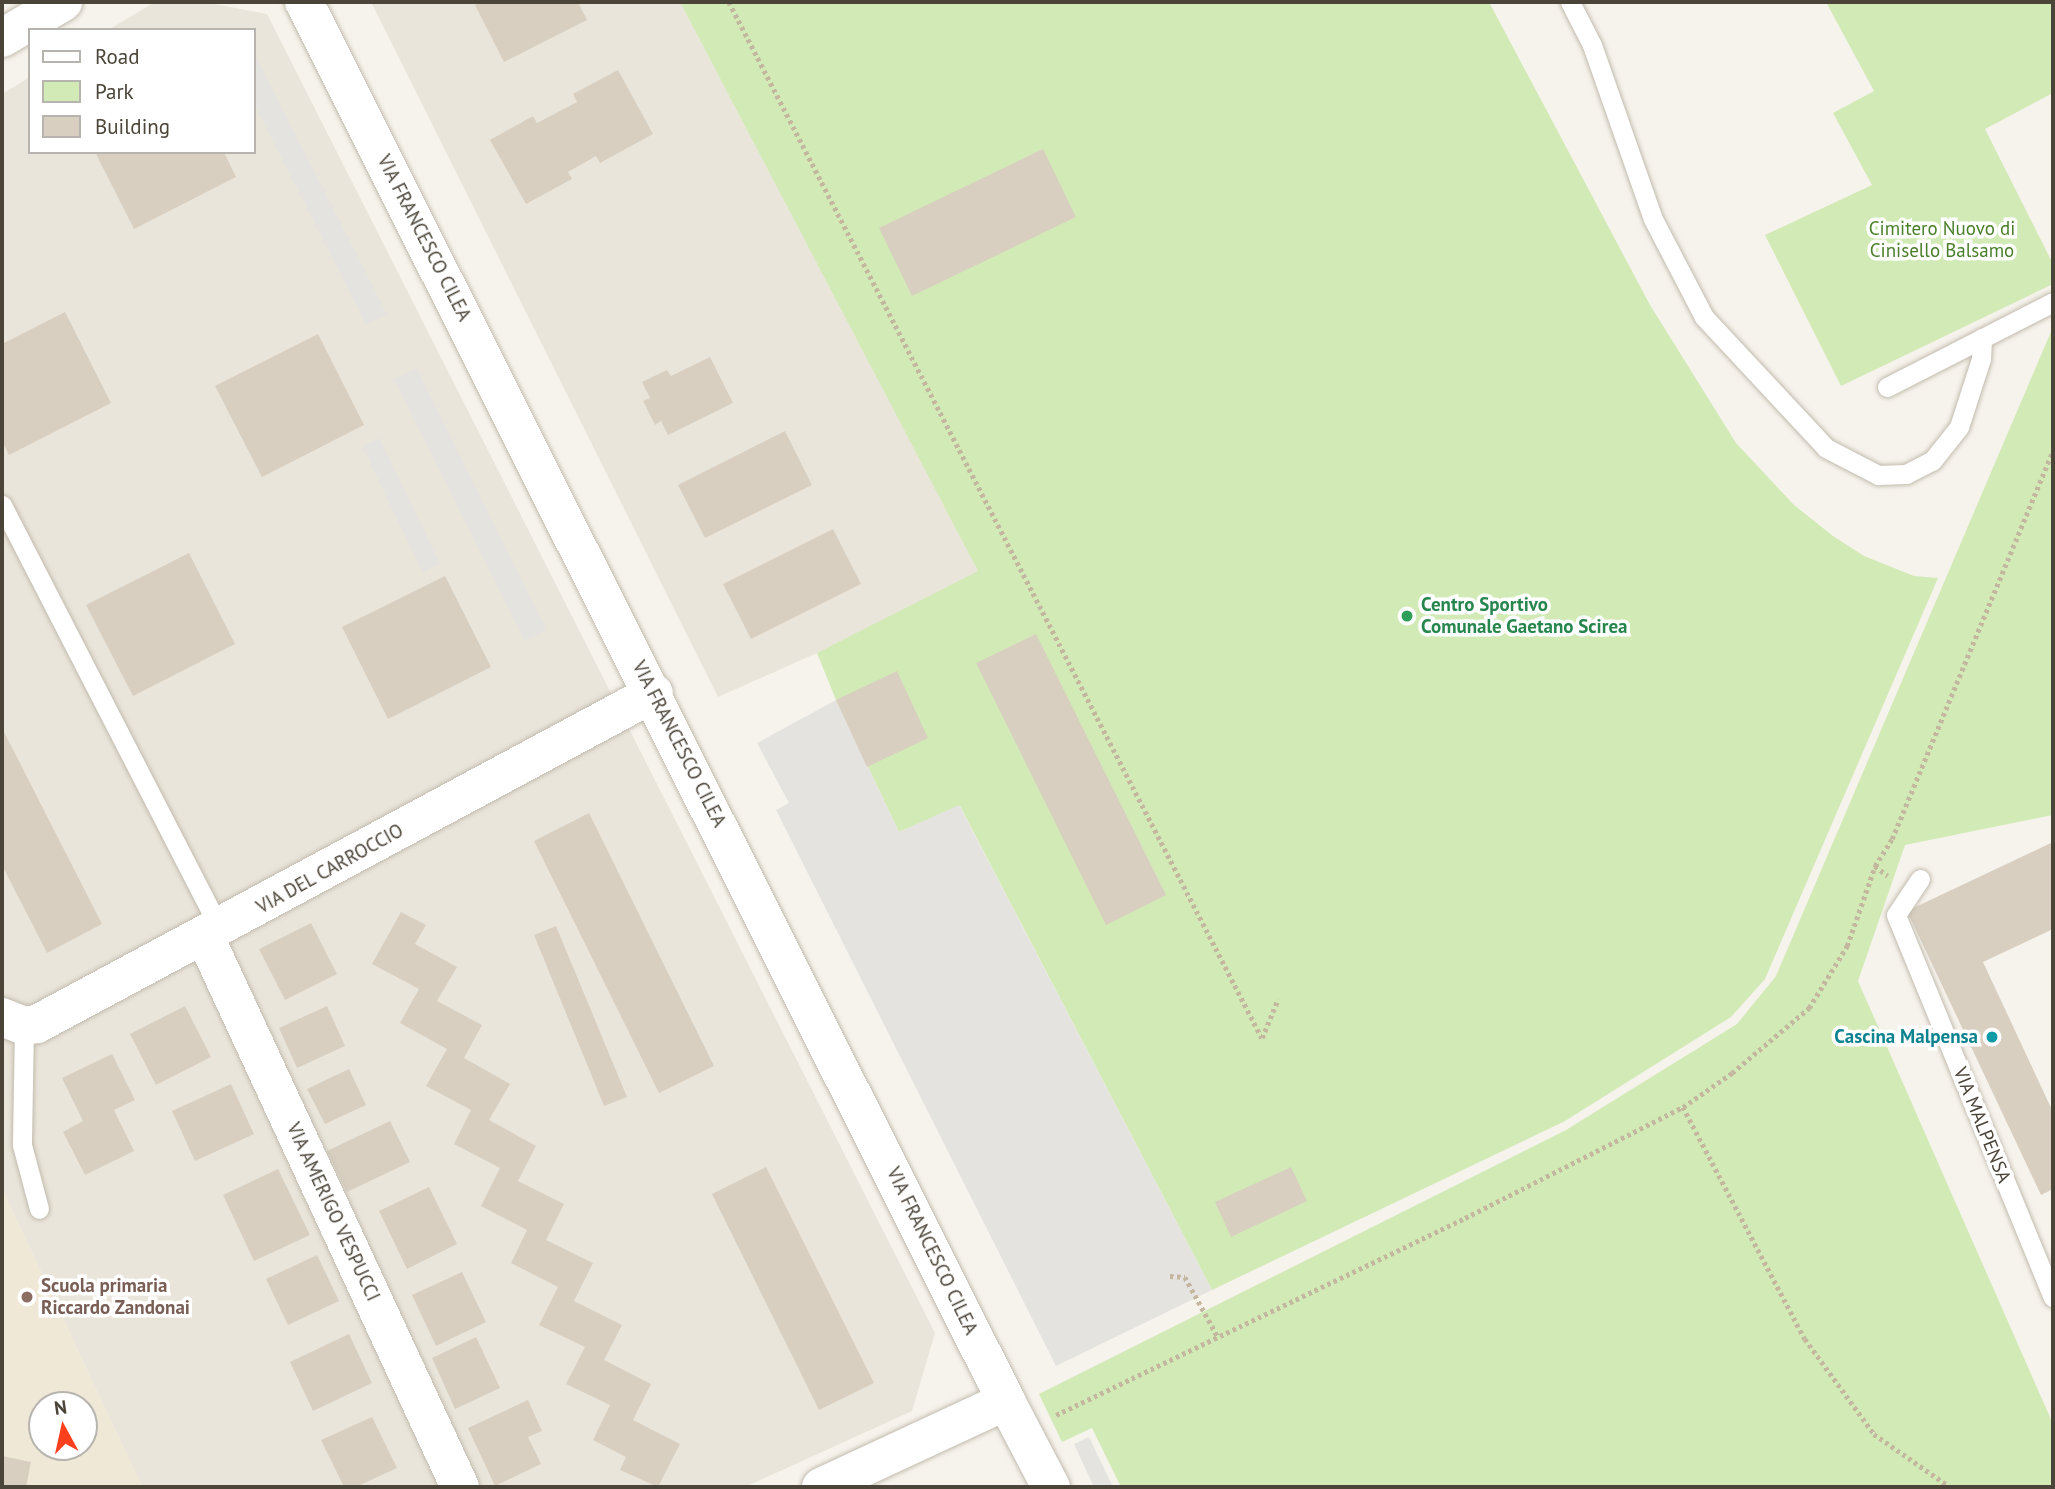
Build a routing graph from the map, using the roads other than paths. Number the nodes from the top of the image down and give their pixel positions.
1 (63, 2) edge
2 (304, 2) edge
3 (1570, 2) edge
4 (2, 38) edge
5 (2053, 302) edge
6 (1982, 338) junction
7 (1887, 387) dead end
8 (2, 505) edge
9 (654, 693) junction
10 (1920, 879) dead end
11 (212, 933) junction
12 (13, 1021) edge
13 (39, 1209) dead end
14 (2053, 1297) edge
15 (1014, 1417) junction
16 (460, 1487) edge
17 (821, 1487) edge
18 (1051, 1487) edge

1 - 4 street
2 - 9 street, VIA FRANCESCO CILEA
3 - 6 lane
5 - 6 lane
6 - 7 lane
8 - 11 lane
9 - 11 street, VIA DEL CARROCCIO
9 - 15 street, VIA FRANCESCO CILEA
10 - 14 lane, VIA MALPENSA
11 - 12 street, VIA DEL CARROCCIO
11 - 16 street, VIA AMERIGO VESPUCCI
12 - 13 lane
15 - 17 street
15 - 18 street, VIA FRANCESCO CILEA

